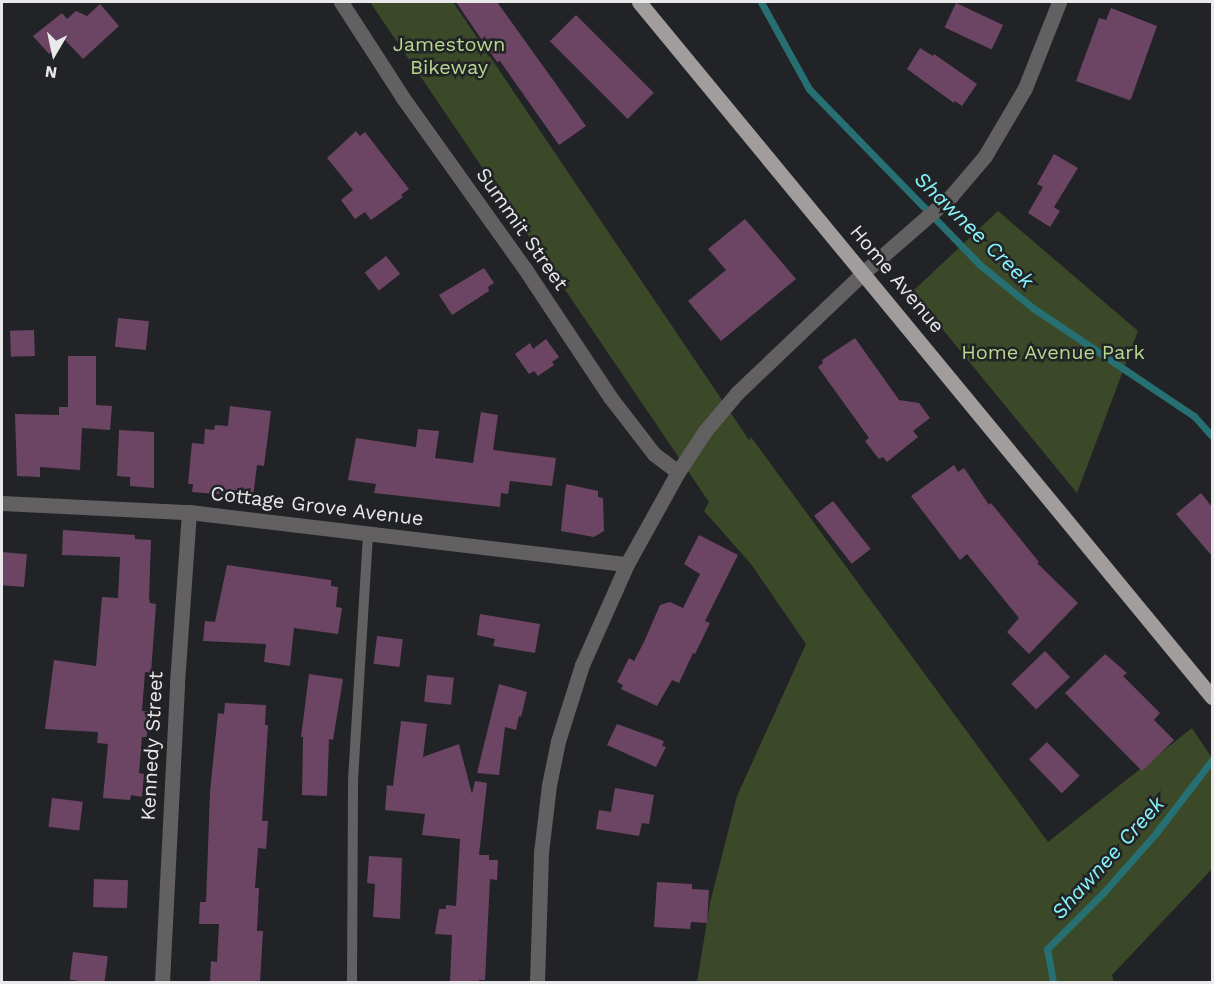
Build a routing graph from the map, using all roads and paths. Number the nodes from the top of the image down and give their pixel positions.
1 (341, 2) edge
2 (639, 2) edge
3 (1059, 2) edge
4 (864, 272) junction
5 (678, 472) junction
6 (2, 503) edge
7 (189, 512) junction
8 (368, 534) junction
9 (627, 564) junction
10 (1212, 697) edge
11 (162, 982) edge
12 (352, 982) edge
13 (537, 982) edge

1 - 5 street, Summit Street
2 - 4 main road, Home Avenue
3 - 4 street
4 - 5 street
4 - 10 main road, Home Avenue
5 - 9 street
6 - 7 street, Cottage Grove Avenue
7 - 8 street, Cottage Grove Avenue
7 - 11 street, Kennedy Street
8 - 9 street, Cottage Grove Avenue
8 - 12 lane
9 - 13 street

